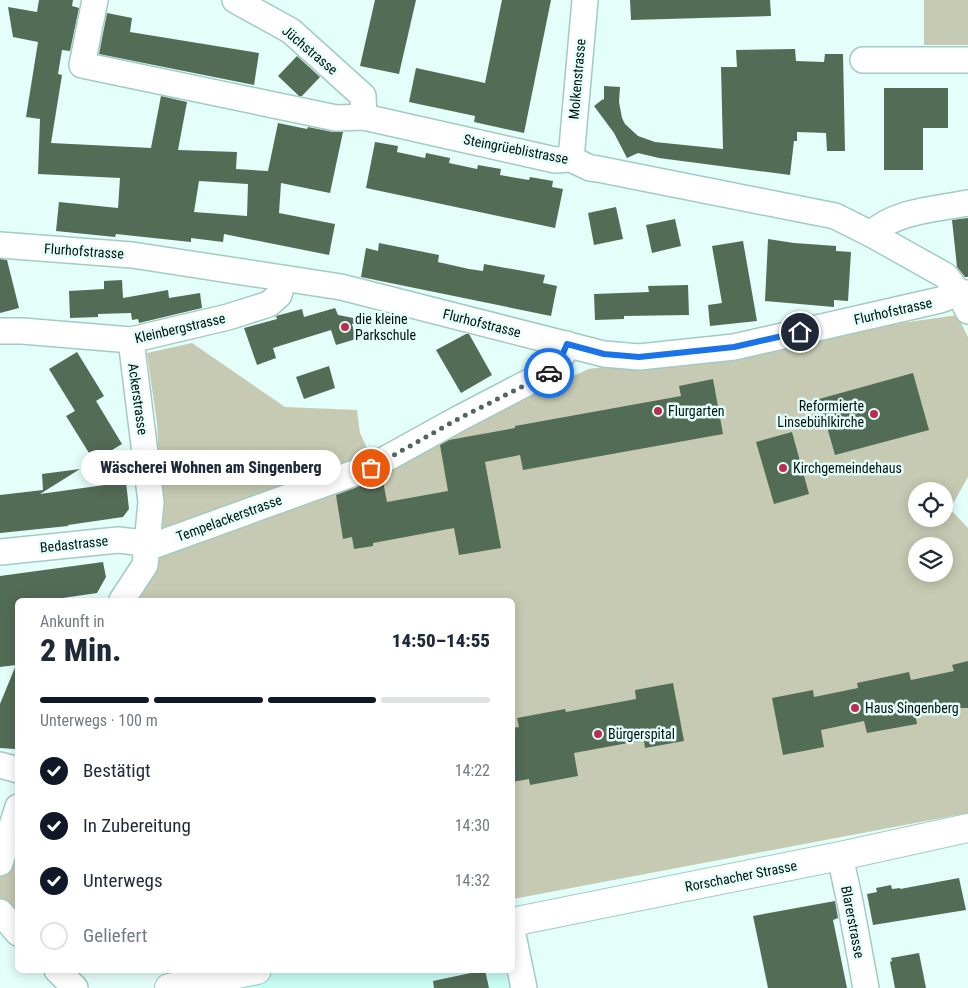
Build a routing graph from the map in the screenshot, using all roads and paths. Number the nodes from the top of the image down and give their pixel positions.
1 (95, 0) edge
2 (235, 0) edge
3 (585, 0) edge
4 (863, 60) dead end
5 (968, 60) edge
6 (364, 117) junction
7 (571, 159) junction
8 (968, 203) edge
9 (871, 234) junction
10 (0, 245) edge
11 (283, 279) junction
12 (965, 299) edge
13 (0, 331) edge
14 (131, 340) junction
15 (567, 344) junction
16 (147, 548) junction
17 (0, 552) edge
18 (123, 598) edge
19 (0, 765) edge
20 (15, 769) edge
21 (15, 817) edge
22 (968, 828) edge
23 (840, 856) junction
24 (0, 863) edge
25 (0, 912) edge
26 (515, 921) edge
27 (15, 930) edge
28 (515, 944) edge
29 (60, 973) edge
30 (242, 973) edge
31 (75, 988) edge
32 (169, 988) edge
33 (524, 988) edge
34 (866, 988) edge

1 - 6 street, Steingrüeblistrasse
2 - 6 street, Jüchstrasse
3 - 7 street, Molkenstrasse
4 - 5 street
6 - 7 street, Steingrüeblistrasse
7 - 9 street, Steingrüeblistrasse
8 - 9 street
9 - 12 street, Steingrüeblistrasse
10 - 11 street, Flurhofstrasse
11 - 14 street, Kleinbergstrasse
11 - 15 street, Flurhofstrasse
12 - 15 street, Flurhofstrasse
13 - 14 street, Kleinbergstrasse
14 - 16 street, Ackerstrasse
15 - 16 street, Tempelackerstrasse
16 - 17 street, Bedastrasse
16 - 18 street
19 - 20 street
21 - 24 street
22 - 23 main road, Rorschacher Strasse
23 - 26 main road, Rorschacher Strasse
23 - 34 street, Blarerstrasse
25 - 27 street
28 - 33 street
29 - 31 street
30 - 32 main road

